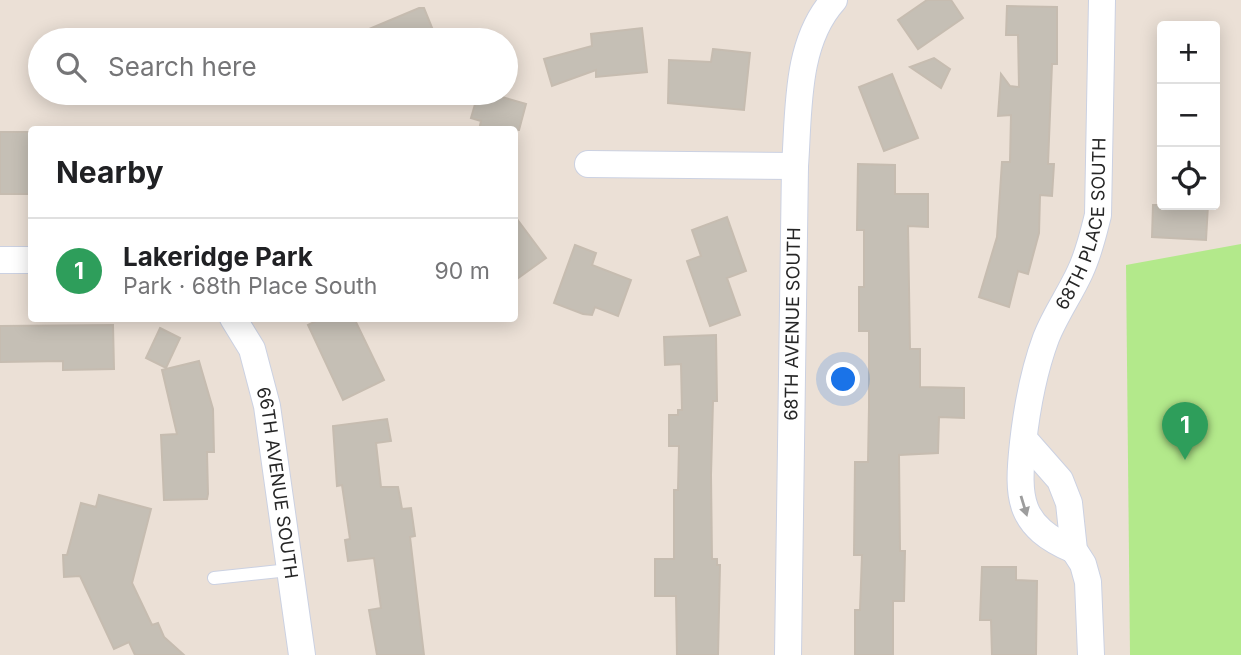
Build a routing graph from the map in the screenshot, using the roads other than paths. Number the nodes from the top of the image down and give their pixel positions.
1 (834, 0) edge
2 (1102, 0) edge
3 (588, 164) dead end
4 (795, 166) junction
5 (0, 260) edge
6 (28, 260) edge
7 (235, 322) edge
8 (1024, 439) junction
9 (1074, 551) junction
10 (289, 570) junction
11 (214, 579) dead end
12 (302, 655) edge
13 (788, 655) edge
14 (1091, 655) edge

1 - 4 street, 68TH AVENUE SOUTH
2 - 8 street, 68TH PLACE SOUTH
3 - 4 street
4 - 13 street, 68TH AVENUE SOUTH
5 - 6 street
7 - 10 street, 66TH AVENUE SOUTH
8 - 9 street
8 -> 9 street, 68TH PLACE SOUTH
9 - 14 street
10 - 11 lane
10 - 12 street, 66TH AVENUE SOUTH

